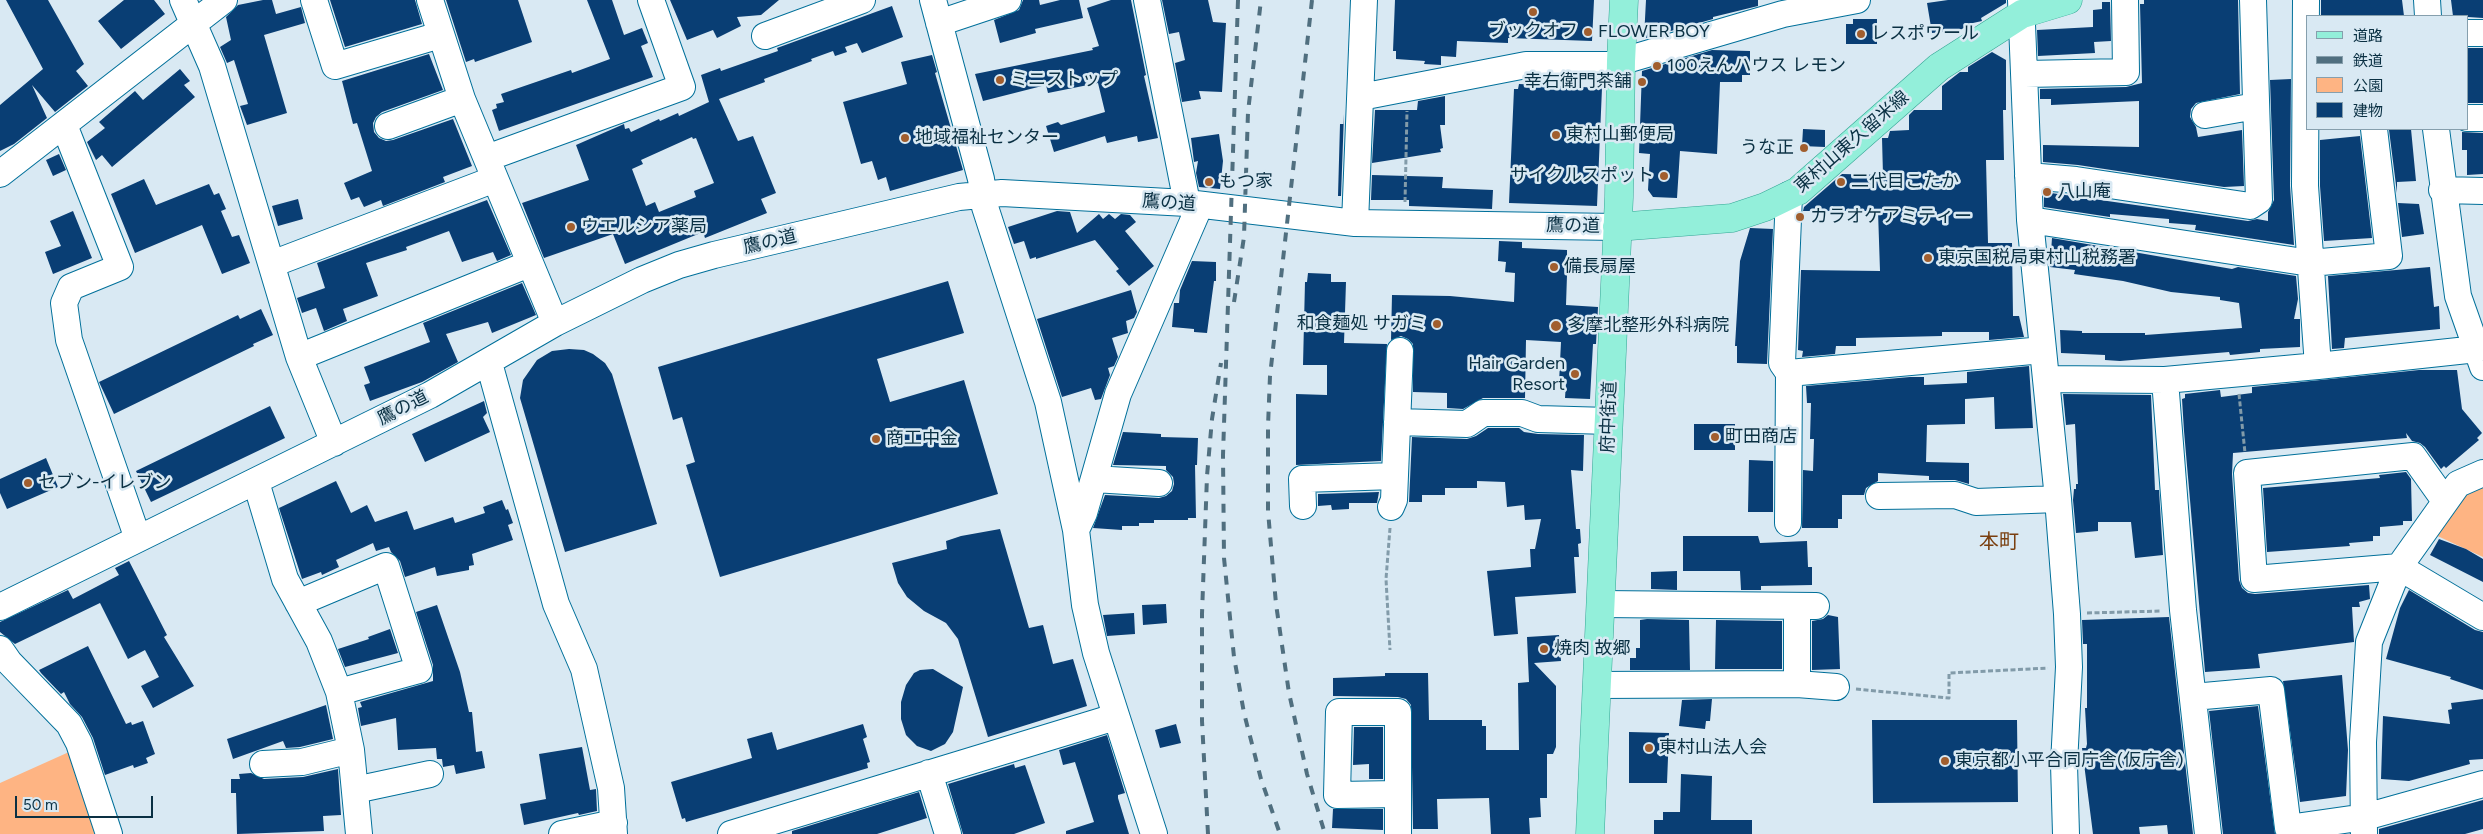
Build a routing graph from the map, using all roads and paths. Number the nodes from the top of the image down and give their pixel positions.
1 (183, 0) edge
2 (224, 0) edge
3 (314, 0) edge
4 (430, 0) edge
5 (650, 0) edge
6 (862, 0) edge
7 (1008, 0) edge
8 (1147, 0) edge
9 (1364, 0) edge
10 (1624, 0) edge
11 (1857, 0) edge
12 (2068, 0) edge
13 (2125, 0) edge
14 (2253, 0) edge
15 (2306, 0) edge
16 (2428, 0) edge
17 (1783, 7) edge
18 (2021, 7) edge
19 (936, 11) edge
20 (2428, 15) edge
21 (195, 24) junction
22 (2468, 33) edge
23 (2483, 33) edge
24 (440, 35) junction
25 (765, 36) dead end
26 (1620, 61) junction
27 (2025, 74) junction
28 (2306, 85) edge
29 (1408, 88) junction
30 (1361, 97) junction
31 (462, 100) junction
32 (2256, 106) junction
33 (2205, 115) dead end
34 (2468, 118) edge
35 (2483, 118) edge
36 (64, 125) junction
37 (388, 126) dead end
38 (2374, 130) edge
39 (2436, 130) edge
40 (490, 169) junction
41 (0, 174) edge
42 (2028, 176) junction
43 (2442, 190) junction
44 (2483, 192) edge
45 (983, 193) junction
46 (1789, 195) junction
47 (1194, 204) junction
48 (2030, 220) junction
49 (1355, 223) junction
50 (1404, 224) junction
51 (1616, 227) junction
52 (2310, 263) junction
53 (272, 264) junction
54 (529, 264) junction
55 (555, 323) junction
56 (2043, 350) junction
57 (1400, 351) dead end
58 (299, 357) junction
59 (2480, 358) edge
60 (488, 363) junction
61 (2318, 366) junction
62 (1789, 372) junction
63 (2237, 374) junction
64 (2046, 379) junction
65 (2165, 380) junction
66 (1609, 421) junction
67 (1397, 422) junction
68 (334, 443) junction
69 (2246, 473) junction
70 (2483, 473) edge
71 (1395, 476) junction
72 (1094, 479) junction
73 (256, 482) junction
74 (1159, 482) dead end
75 (1880, 496) dead end
76 (2058, 499) junction
77 (2445, 501) junction
78 (1302, 506) dead end
79 (1391, 507) joint
80 (1788, 524) dead end
81 (1076, 530) junction
82 (138, 539) junction
83 (2399, 567) junction
84 (298, 603) junction
85 (1601, 604) junction
86 (0, 606) edge
87 (2183, 610) junction
88 (2067, 614) junction
89 (2483, 616) edge
90 (0, 649) edge
91 (1390, 650) dead end
92 (2069, 667) junction
93 (1797, 684) junction
94 (1597, 685) junction
95 (1836, 687) joint
96 (339, 692) junction
97 (2193, 697) junction
98 (1115, 716) junction
99 (351, 750) junction
100 (263, 764) dead end
101 (929, 773) junction
102 (430, 774) dead end
103 (2483, 784) edge
104 (354, 790) junction
105 (1398, 794) dead end
106 (2365, 826) edge
107 (614, 828) edge
108 (109, 834) edge
109 (359, 834) edge
110 (562, 834) edge
111 (731, 834) edge
112 (948, 834) edge
113 (1154, 834) edge
114 (1398, 834) edge
115 (1590, 834) edge
116 (2066, 834) edge
117 (2208, 834) edge

1 - 21 street
2 - 21 street
3 - 24 street
4 - 24 street
5 - 40 street
6 - 25 street
7 - 19 street
8 - 47 street
9 - 30 street
10 - 26 main road, 府中街道
11 - 17 street
12 - 18 main road, 東村山東久留米線
13 - 27 street
14 - 32 street
15 - 28 street
16 - 20 street
17 - 26 street
18 - 27 street
18 - 46 main road, 東村山東久留米線
19 - 45 street
21 - 36 street
21 - 53 street
22 - 23 street
24 - 31 street
26 - 29 street
26 - 51 main road, 府中街道
27 - 42 street
28 - 52 street
29 - 30 street
29 - 50 path
30 - 49 street
31 - 37 street
31 - 40 street
32 - 33 street
32 - 42 street
34 - 35 street
36 - 41 street
36 - 82 street
38 - 52 street
39 - 43 street
40 - 53 street
40 - 54 street
42 - 48 street
43 - 44 street
43 - 59 street
45 - 47 street, 鷹の道
45 - 55 street, 鷹の道
45 - 81 street
46 - 51 main road, 東村山東久留米線
46 - 62 street
47 - 49 street, 鷹の道
47 - 72 street
48 - 52 street
48 - 56 street
49 - 50 street, 鷹の道
50 - 51 street, 鷹の道
51 - 66 main road, 府中街道
52 - 61 street
53 - 58 street
54 - 55 street
54 - 58 street
55 - 60 street, 鷹の道
56 - 62 street
56 - 64 street
57 - 67 street
58 - 68 street
59 - 61 street
60 - 68 street, 鷹の道
60 - 107 street
61 - 63 street
62 - 80 street
63 - 65 street
63 - 69 path
64 - 65 street
64 - 76 street
65 - 87 street
66 - 67 street
66 - 85 main road, 府中街道
67 - 71 street
68 - 73 street, 鷹の道
69 - 77 street
69 - 83 street
70 - 77 street
71 - 78 street
71 - 79 street
72 - 74 street
72 - 81 street
73 - 82 street, 鷹の道
73 - 84 street
75 - 76 street
76 - 88 street
77 - 83 street
79 - 91 path
81 - 98 street
82 - 86 street, 鷹の道
83 - 89 street
83 - 106 street
84 - 96 street
84 - 96 street
85 - 93 street
85 - 94 main road, 府中街道
87 - 88 path
87 - 97 street
88 - 92 street
90 - 108 street
92 - 95 path
92 - 116 street
93 - 94 street
93 - 95 street
94 - 115 main road, 府中街道
96 - 99 street
97 - 106 street
97 - 117 street
98 - 101 street
98 - 113 street
99 - 100 street
99 - 104 street
101 - 111 street
101 - 112 street
102 - 104 street
103 - 106 street
104 - 109 street
105 - 114 street
107 - 110 street

